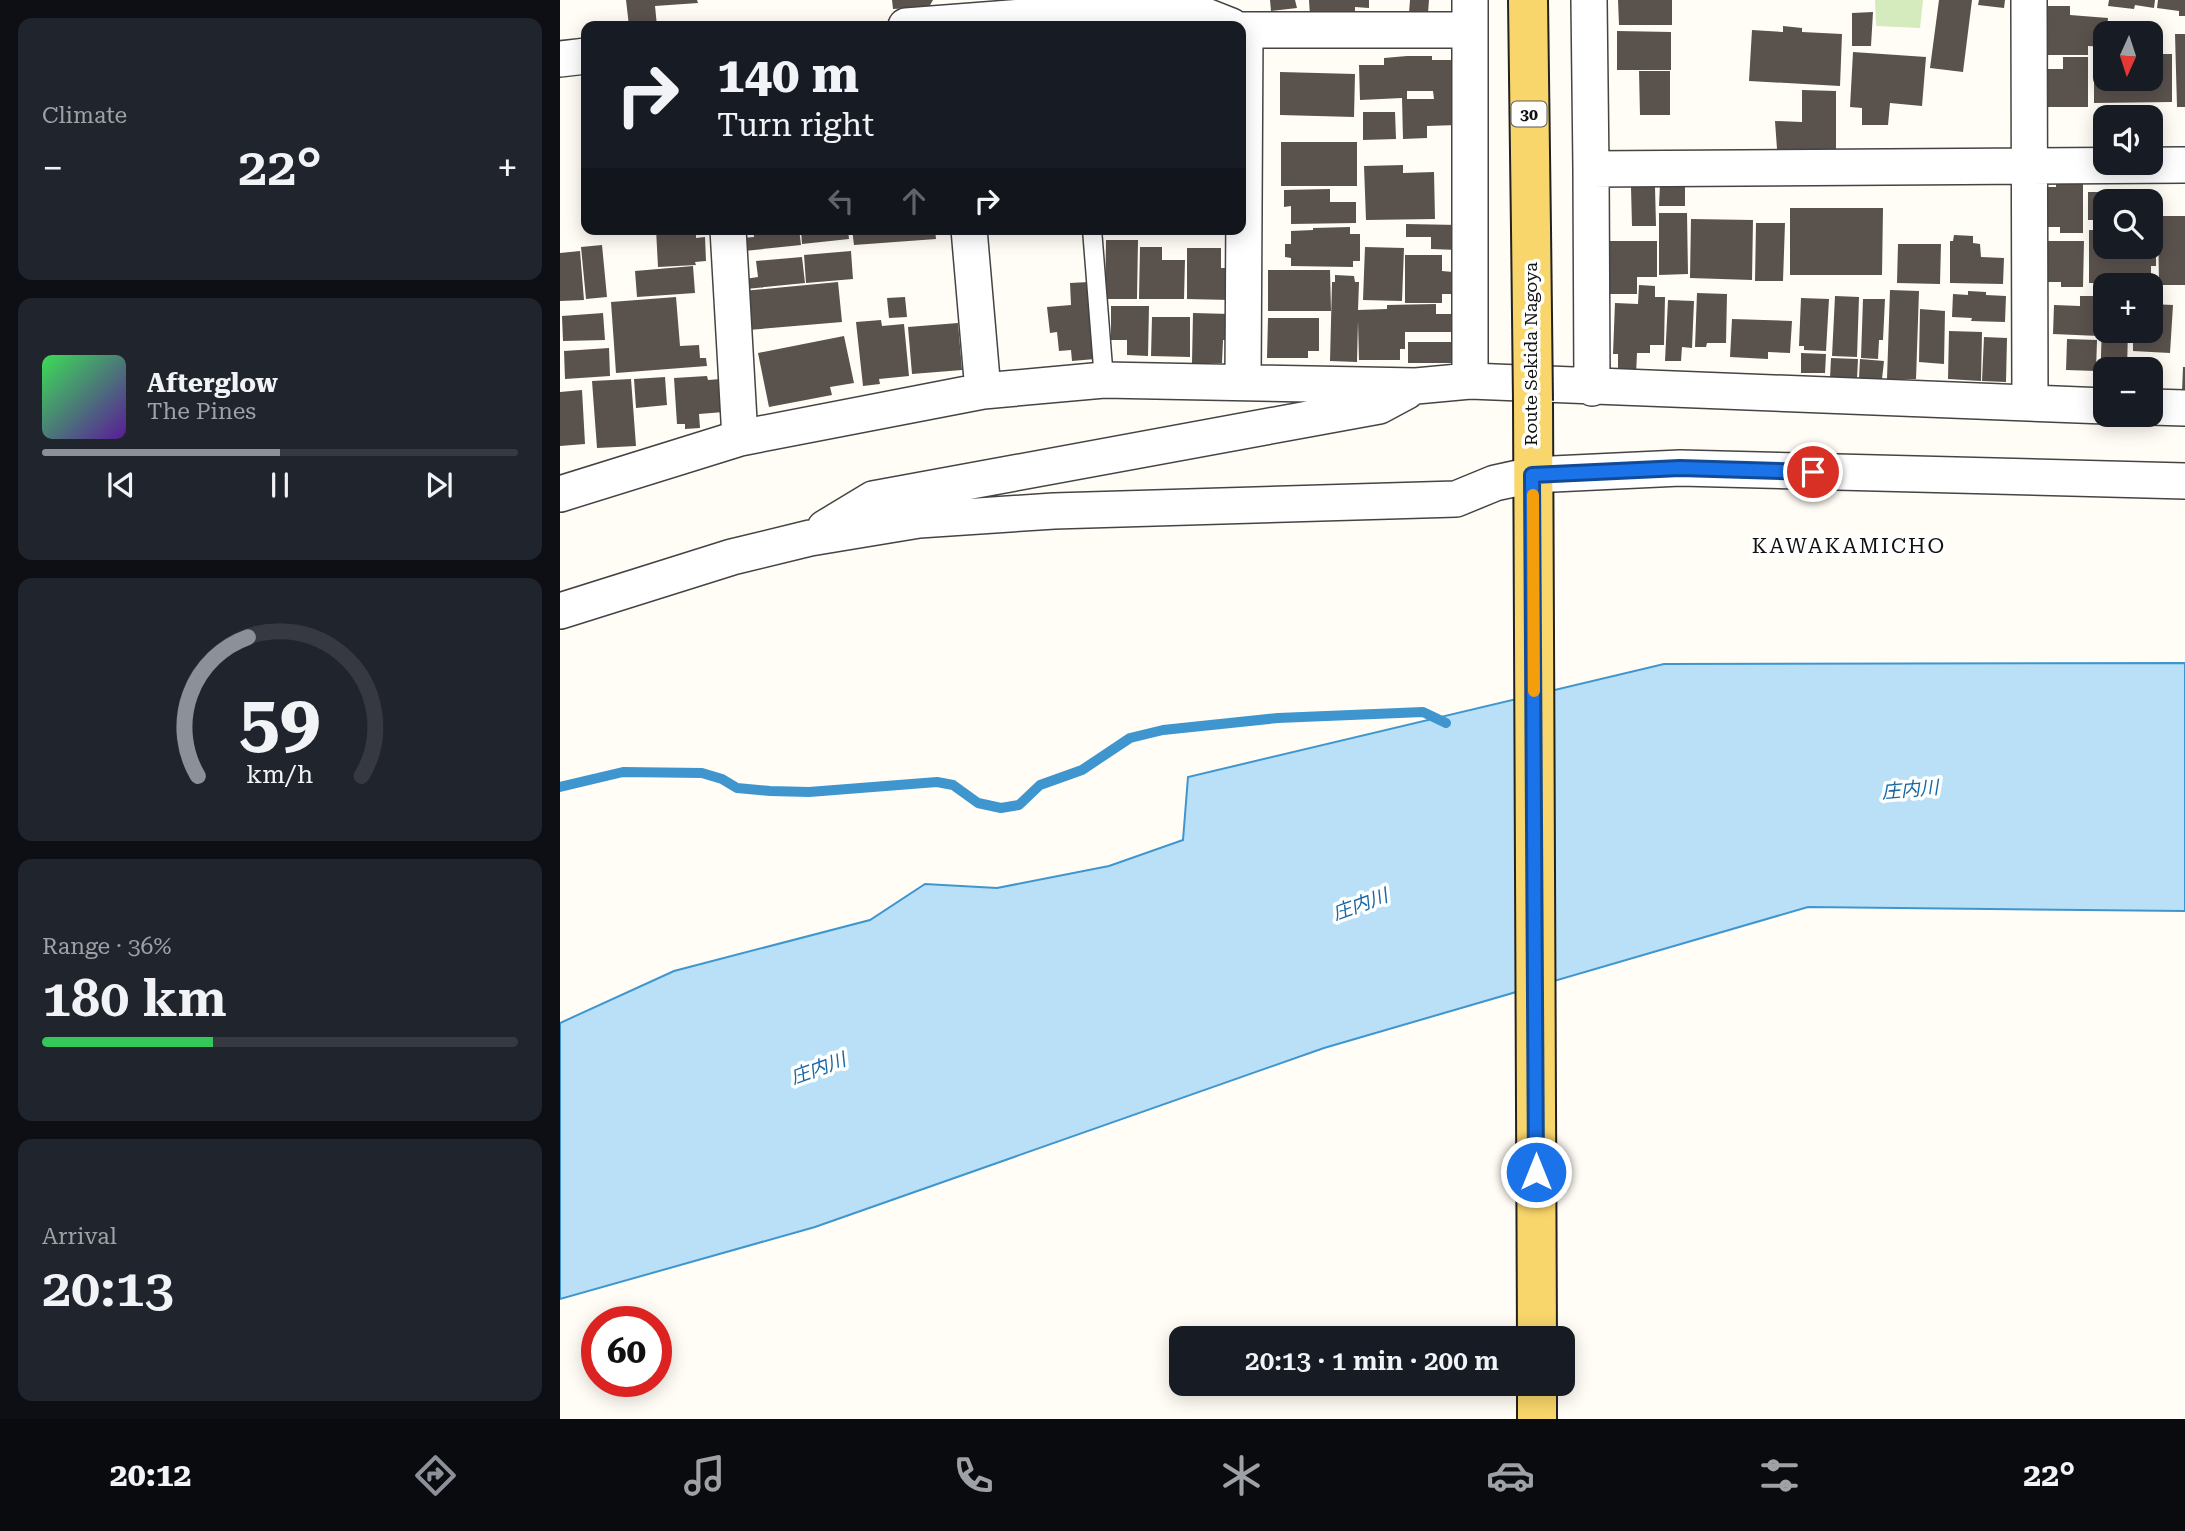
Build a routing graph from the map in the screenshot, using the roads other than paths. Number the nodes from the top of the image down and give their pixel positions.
1 (1528, 0) edge
2 (1589, 0) edge
3 (2029, 0) edge
4 (1072, 13) edge
5 (1470, 15) edge
6 (952, 16) edge
7 (928, 21) edge
8 (1219, 21) edge
9 (1246, 29) edge
10 (581, 57) edge
11 (560, 59) edge
12 (2028, 166) junction
13 (2185, 166) edge
14 (1591, 169) junction
15 (728, 235) edge
16 (970, 235) edge
17 (1092, 235) edge
18 (1241, 235) edge
19 (1104, 380) junction
20 (1471, 381) junction
21 (1243, 382) junction
22 (1416, 386) junction
23 (1592, 388) junction
24 (983, 391) junction
25 (2030, 403) junction
26 (2093, 406) edge
27 (2163, 407) edge
28 (2185, 408) edge
29 (740, 438) junction
30 (1532, 475) junction
31 (2185, 481) edge
32 (560, 494) edge
33 (810, 538) junction
34 (560, 611) edge
35 (1537, 1326) edge
36 (1537, 1396) edge
37 (1537, 1419) edge

1 - 30 main road, Route Sekida Nagoya / 30, bridge
2 - 14 street
3 - 12 street
4 - 6 street
4 - 8 street
5 - 9 street
5 - 20 street
6 - 7 street
10 - 11 street
12 - 13 street
12 - 14 street
12 - 25 street
14 - 23 street
15 - 29 street
16 - 24 street
17 - 19 lane
18 - 21 street
19 - 21 street
19 - 24 street
20 - 22 street
20 - 23 street
21 - 22 street
22 - 33 street
23 - 25 street
24 - 29 street
25 - 26 street
27 - 28 street
29 - 32 street
30 - 31 street
30 - 33 street
30 - 35 main road, Route Sekida Nagoya / 30
33 - 34 street
36 - 37 main road

